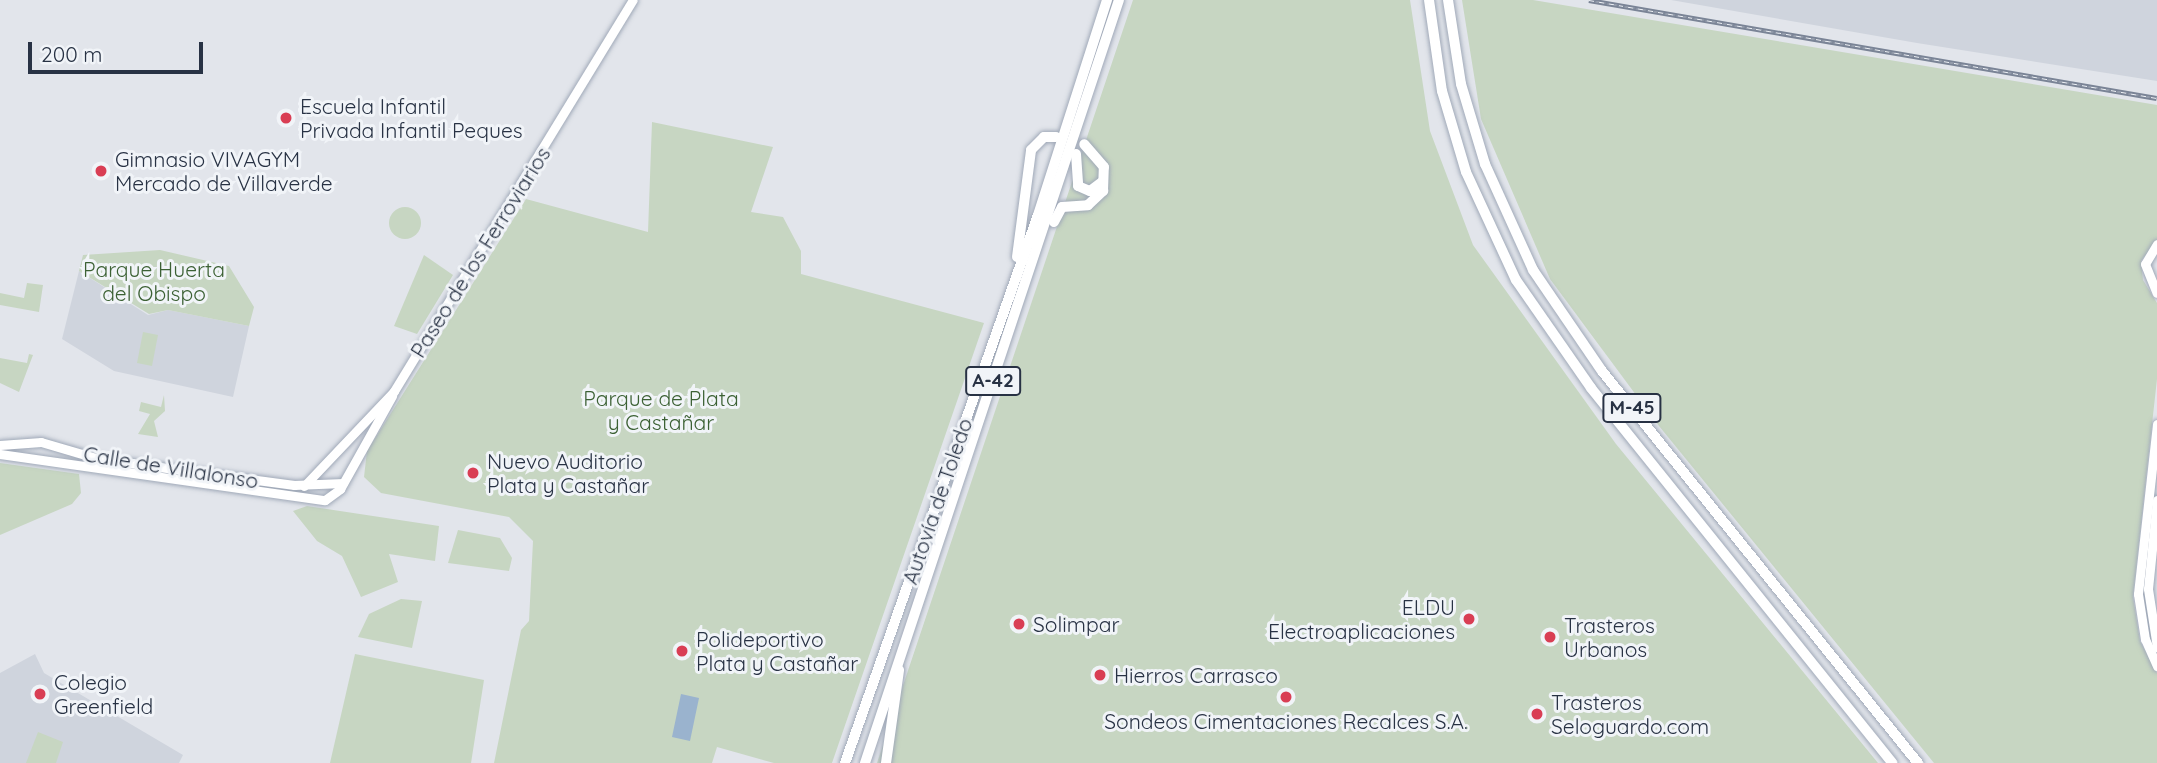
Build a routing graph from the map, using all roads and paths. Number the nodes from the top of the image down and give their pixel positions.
1 (633, 0) edge
2 (1107, 0) edge
3 (1119, 0) edge
4 (1429, 0) edge
5 (1448, 0) edge
6 (1086, 108) junction
7 (1055, 137) dead end
8 (1084, 144) dead end
9 (1105, 176) junction
10 (1044, 196) junction
11 (1027, 198) junction
12 (2157, 244) edge
13 (1034, 262) junction
14 (2157, 293) edge
15 (990, 351) junction
16 (394, 391) junction
17 (2157, 424) edge
18 (21, 443) junction
19 (51, 444) junction
20 (0, 445) edge
21 (0, 454) edge
22 (28, 458) junction
23 (48, 461) junction
24 (344, 483) junction
25 (304, 486) junction
26 (2157, 500) edge
27 (2157, 647) edge
28 (900, 654) junction
29 (2157, 666) edge
30 (845, 763) edge
31 (865, 763) edge
32 (886, 763) edge
33 (1893, 763) edge
34 (1917, 763) edge

1 - 16 main road, Paseo de los Ferroviarios
2 - 10 highway, Autovía de Toledo / A-42
3 - 6 highway, Autovía de Toledo / A-42
4 - 33 highway, M-45
5 - 34 highway, M-45
6 - 9 highway
6 - 13 highway, Autovía de Toledo / A-42
7 - 11 highway
8 - 9 highway
9 - 13 highway
10 - 11 highway
10 - 15 highway, Autovía de Toledo / A-42
11 - 15 highway
12 - 14 main road
13 - 28 highway, Autovía de Toledo / A-42
15 - 30 highway, Autovía de Toledo / A-42
16 - 24 main road
16 - 25 main road, Paseo de los Ferroviarios
17 - 29 main road
18 - 19 main road, Calle de Villalonso
18 - 20 main road, Calle de Villalonso
18 - 22 main road
19 - 23 main road
19 - 25 main road, Calle de Villalonso
21 - 22 main road, Calle de Villalonso
22 - 23 main road, Calle de Villalonso
23 - 24 main road, Calle de Villalonso
24 - 25 main road, Calle de Villalonso
26 - 27 main road
28 - 31 highway, Autovía de Toledo / A-42
28 - 32 highway

